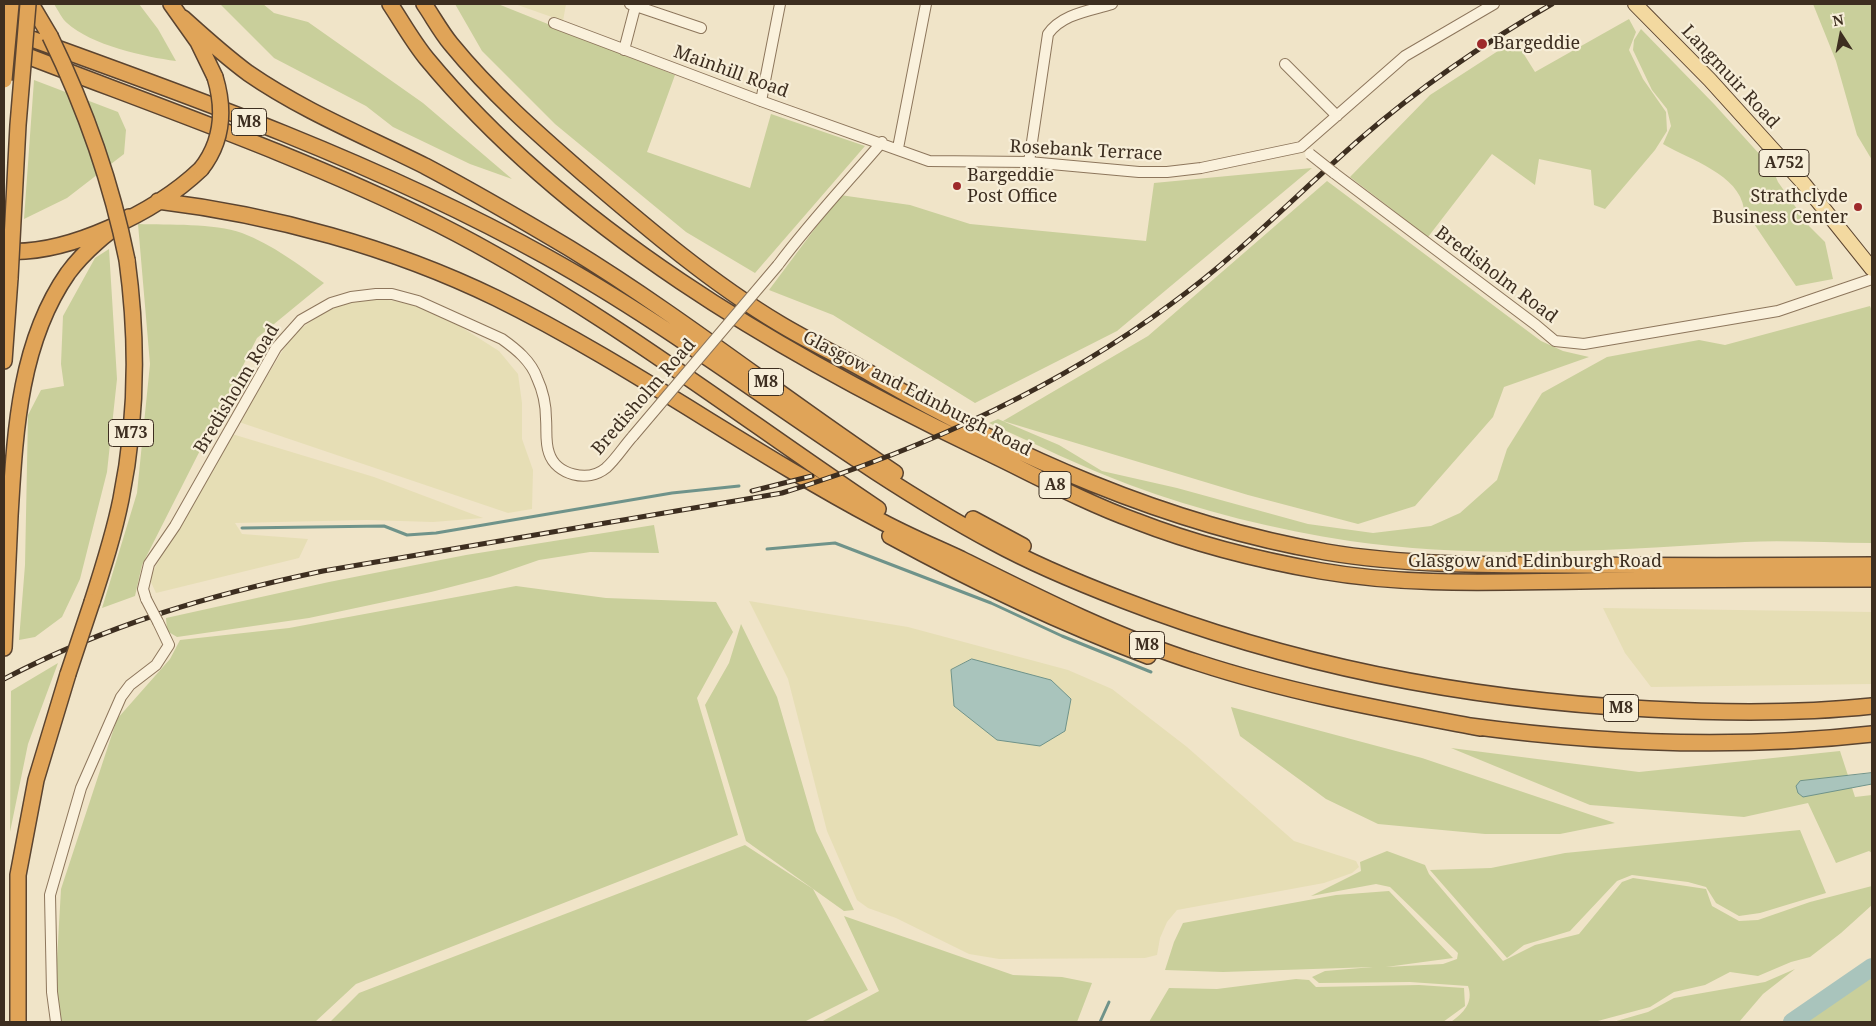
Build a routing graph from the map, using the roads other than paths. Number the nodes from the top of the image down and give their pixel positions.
1 (11, 4) edge
2 (29, 4) edge
3 (171, 4) edge
4 (390, 4) edge
5 (424, 4) edge
6 (634, 4) edge
7 (780, 4) edge
8 (926, 4) edge
9 (1112, 4) edge
10 (1494, 4) edge
11 (1635, 4) edge
12 (1481, 6) edge
13 (183, 18) junction
14 (554, 23) dead end
15 (701, 28) dead end
16 (4, 29) edge
17 (4, 47) edge
18 (624, 50) junction
19 (1285, 64) dead end
20 (4, 80) edge
21 (761, 101) junction
22 (1337, 116) junction
23 (367, 139) junction
24 (882, 142) junction
25 (1301, 147) junction
26 (898, 148) junction
27 (1029, 162) junction
28 (158, 201) junction
29 (129, 217) junction
30 (4, 250) edge
31 (1872, 269) edge
32 (1872, 279) edge
33 (4, 361) edge
34 (722, 368) junction
35 (650, 384) junction
36 (960, 559) junction
37 (1872, 564) edge
38 (1872, 579) edge
39 (1170, 618) junction
40 (4, 648) edge
41 (1872, 706) edge
42 (1480, 728) junction
43 (1872, 734) edge
44 (18, 1022) edge
45 (56, 1022) edge

1 - 20 highway, bridge
2 - 33 highway, M73, bridge
2 - 44 highway, M73, bridge
3 - 13 highway, M8
4 - 38 highway, Glasgow and Edinburgh Road / A8
5 - 37 highway, Glasgow and Edinburgh Road / A8
6 - 15 street, Mainhill Road
6 - 18 street
7 - 21 street
8 - 26 street
9 - 27 street
10 - 12 street, Rosebank Terrace
11 - 31 main road, Langmuir Road / A752
12 - 22 street, Rosebank Terrace
13 - 23 highway, M8
13 - 28 highway, M8, bridge
14 - 18 street, Mainhill Road
16 - 34 highway, M8
17 - 36 highway, M8
18 - 21 street, Mainhill Road
19 - 22 street
21 - 24 street, Mainhill Road
22 - 25 street, Rosebank Terrace
23 - 34 highway, M8
23 - 39 highway, M8
24 - 26 street, Mainhill Road
24 - 45 street, Bredisholm Road, bridge
25 - 27 street, Rosebank Terrace
25 - 32 street, Bredisholm Road, bridge
26 - 27 street, Rosebank Terrace
28 - 29 highway, M8
28 - 35 highway, M8
29 - 30 highway, M8
29 - 40 highway
34 - 39 highway, M8
35 - 36 highway, M8
35 - 42 highway, M8
36 - 42 highway, M8
39 - 41 highway, M8
42 - 43 highway, M8

